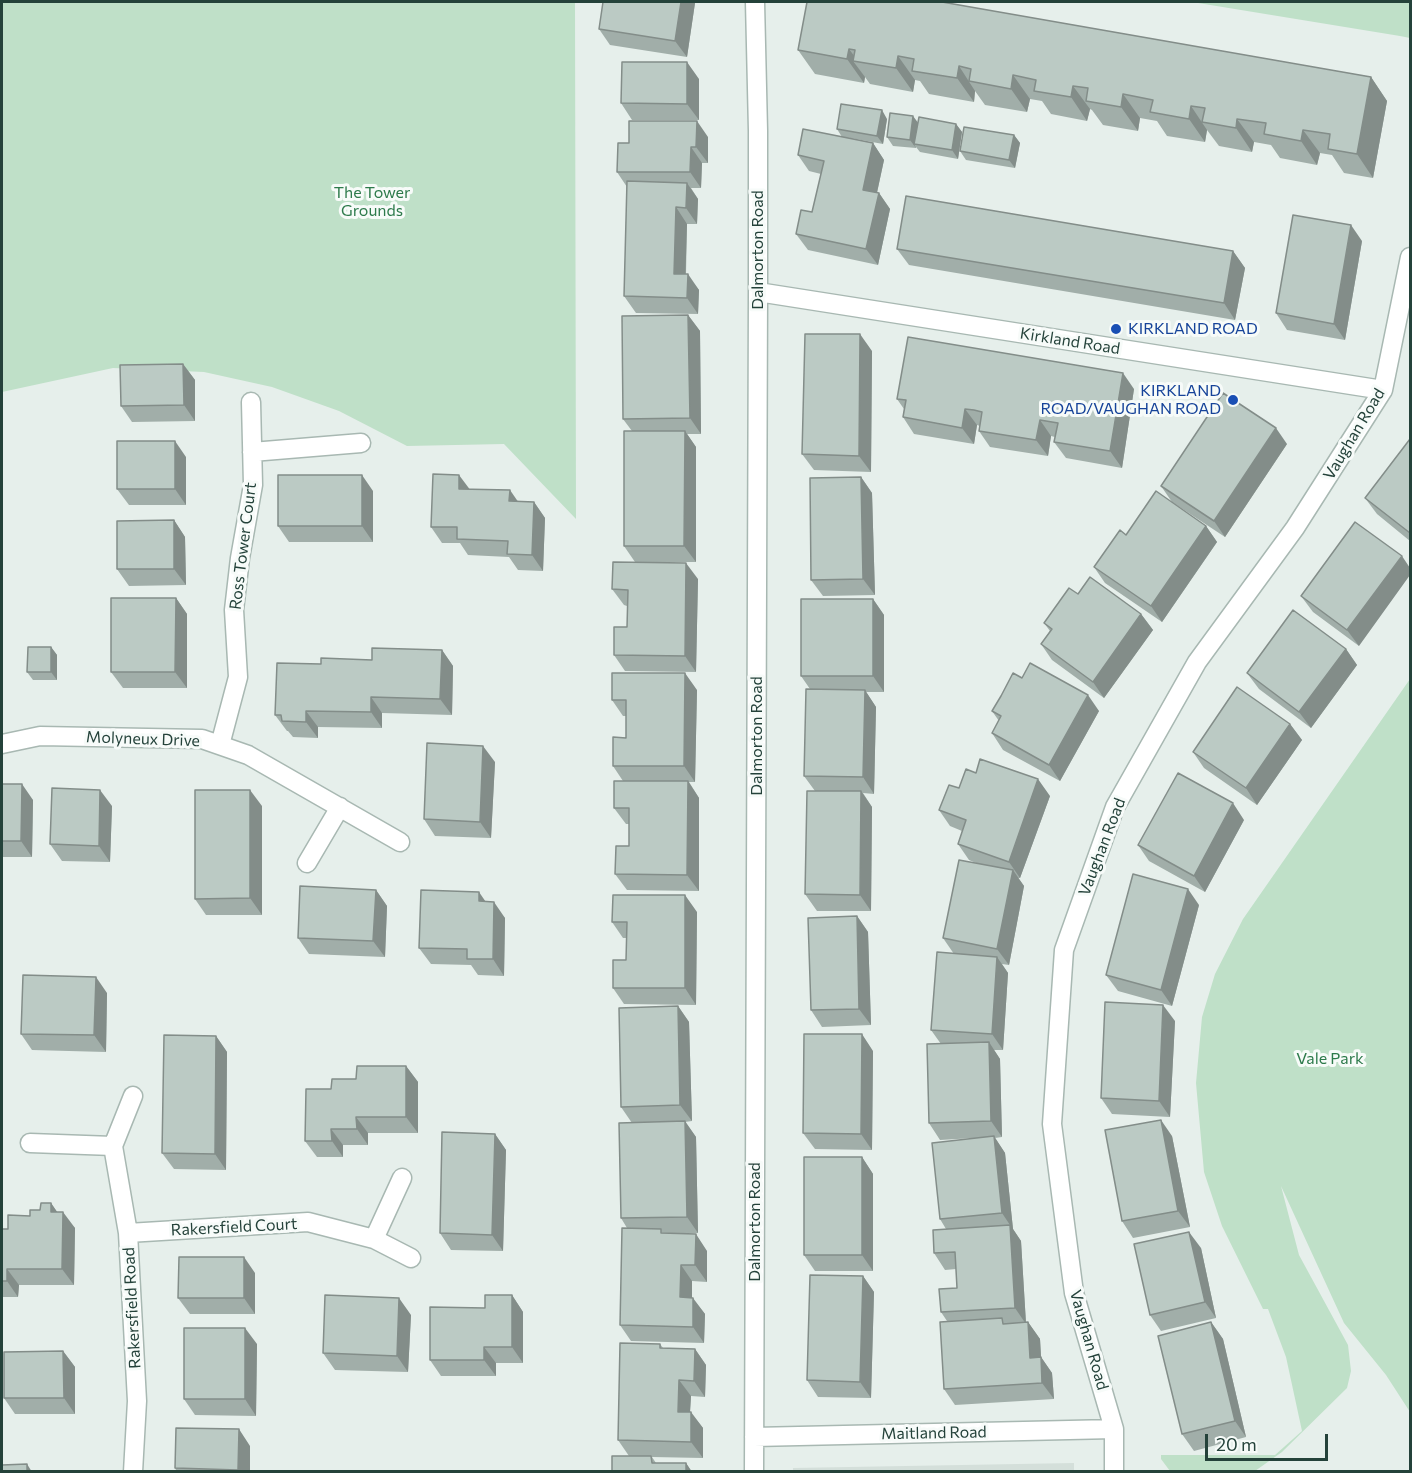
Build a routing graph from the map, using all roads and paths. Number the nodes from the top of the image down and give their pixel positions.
1 (755, 2) edge
2 (1410, 257) edge
3 (758, 292) junction
4 (1383, 390) junction
5 (251, 402) dead end
6 (361, 443) dead end
7 (252, 452) junction
8 (2, 744) edge
9 (220, 745) junction
10 (340, 807) junction
11 (400, 842) dead end
12 (307, 863) dead end
13 (133, 1096) dead end
14 (30, 1143) dead end
15 (113, 1146) junction
16 (402, 1178) dead end
17 (128, 1233) junction
18 (374, 1239) junction
19 (411, 1258) dead end
20 (1114, 1429) junction
21 (754, 1437) junction
22 (133, 1472) edge
23 (754, 1472) edge
24 (1114, 1472) edge

1 - 3 street, Dalmorton Road
2 - 4 street, Vaughan Road
3 - 4 street, Kirkland Road
3 - 21 street, Dalmorton Road
4 - 20 street, Vaughan Road
5 - 7 street, Ross Tower Court
6 - 7 street
7 - 9 street, Ross Tower Court
8 - 9 street, Molyneux Drive
9 - 10 street, Molyneux Drive
10 - 11 street, Molyneux Drive
10 - 12 street
13 - 15 street
14 - 15 street
15 - 17 street, Rakersfield Road
16 - 18 street
17 - 18 street, Rakersfield Court
17 - 22 street, Rakersfield Road
18 - 19 street, Rakersfield Court
20 - 21 street, Maitland Road
20 - 24 street, Vaughan Road
21 - 23 street, Dalmorton Road

